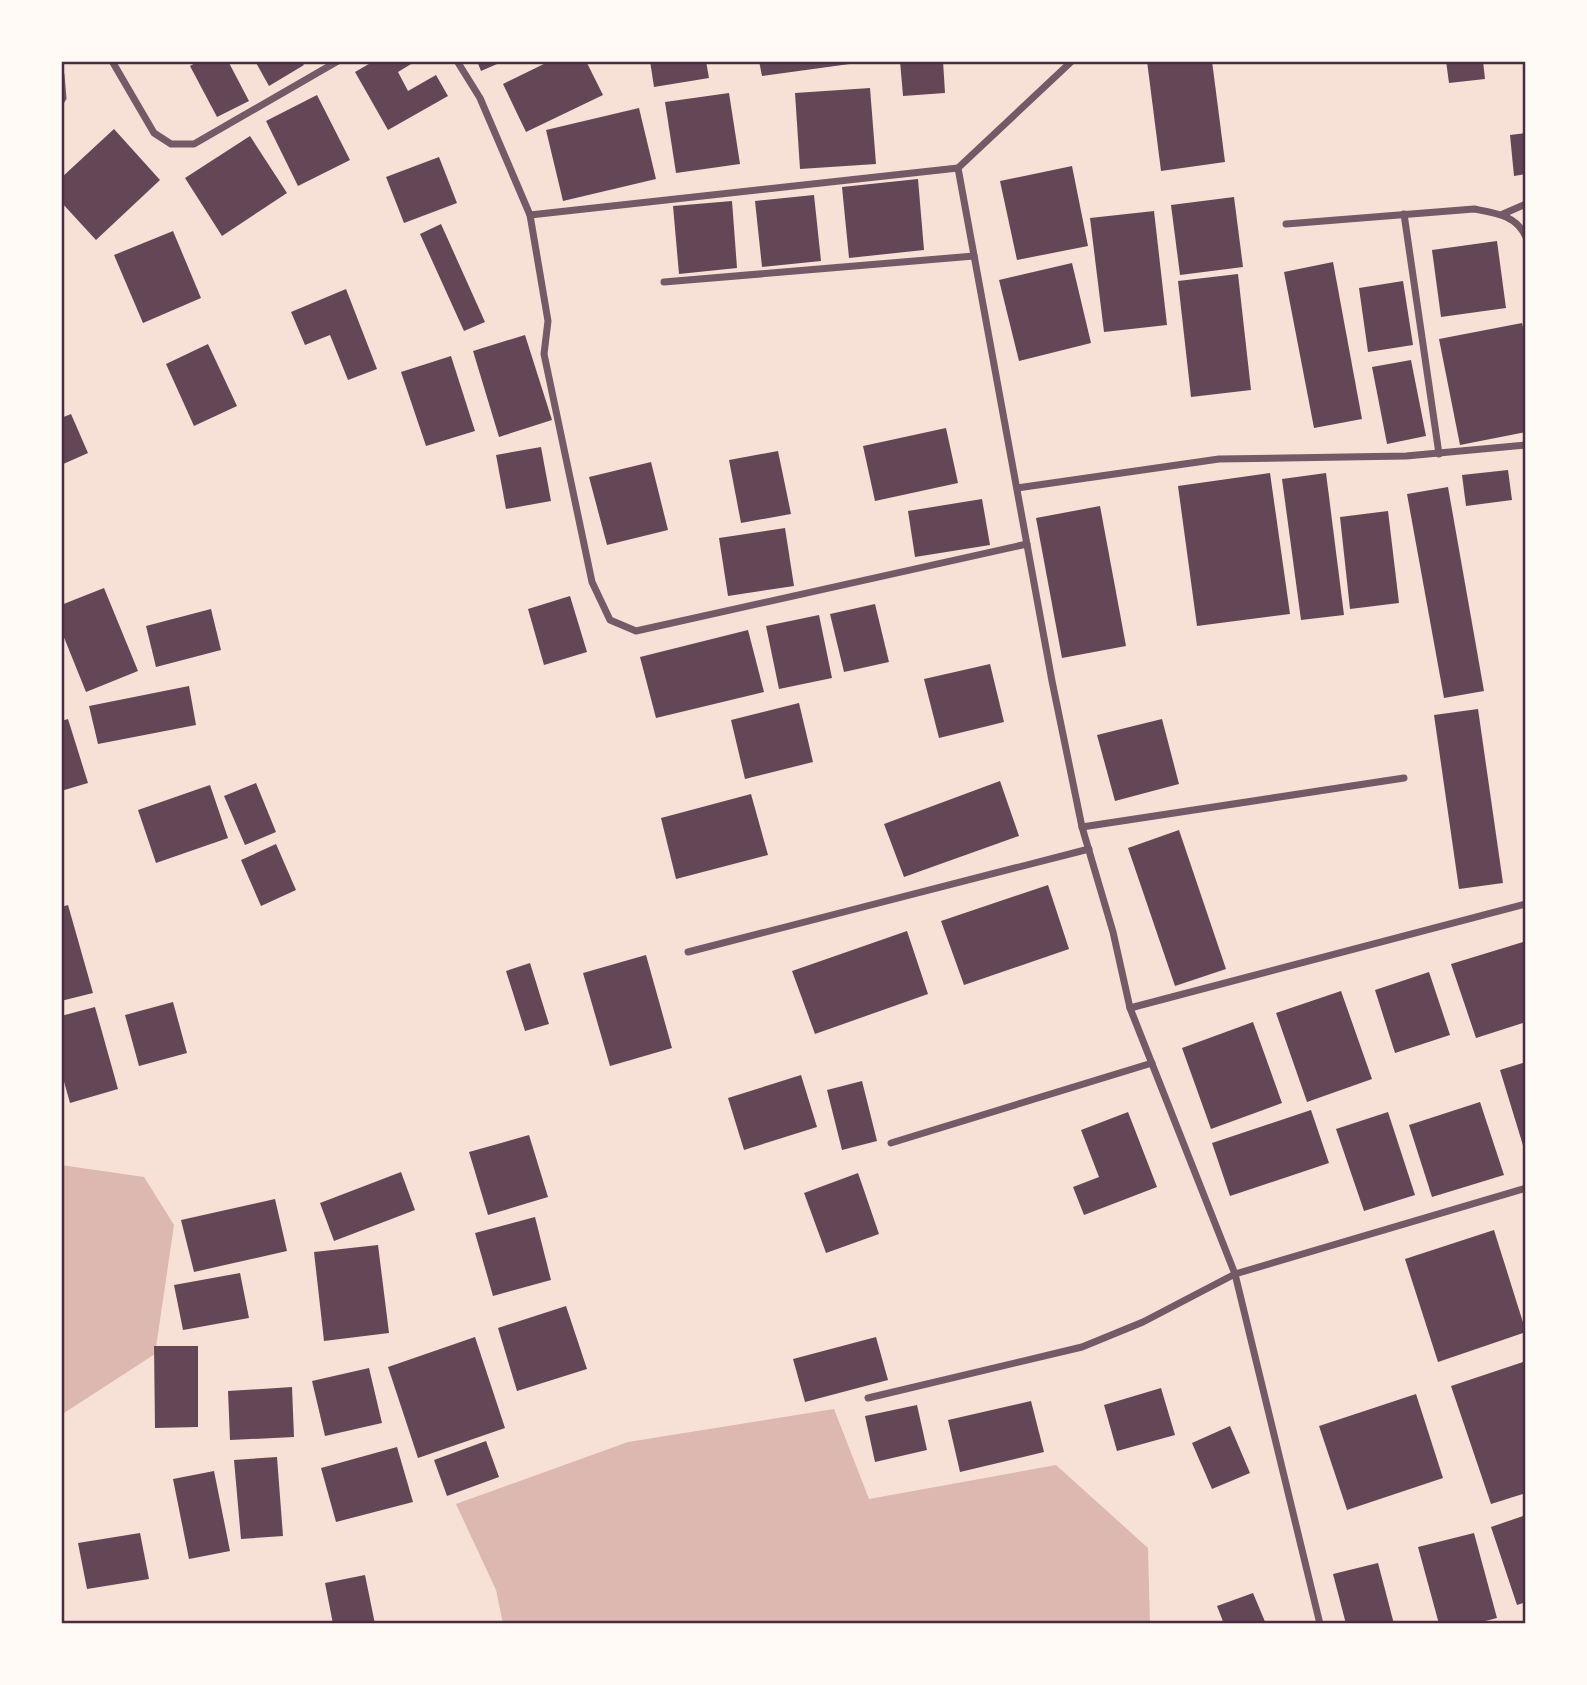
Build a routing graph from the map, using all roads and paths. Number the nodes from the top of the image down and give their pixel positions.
1 (112, 61) edge
2 (338, 61) edge
3 (457, 61) edge
4 (1072, 61) edge
5 (61, 75) edge
6 (61, 101) edge
7 (958, 167) junction
8 (1526, 204) edge
9 (1404, 214) junction
10 (1503, 214) junction
11 (530, 215) junction
12 (1286, 224) dead end
13 (1526, 237) edge
14 (974, 256) junction
15 (664, 282) dead end
16 (1526, 445) edge
17 (1439, 454) junction
18 (1017, 488) junction
19 (1027, 544) junction
20 (1404, 778) dead end
21 (1082, 827) junction
22 (1089, 849) junction
23 (1526, 904) edge
24 (688, 952) dead end
25 (1130, 1008) junction
26 (1152, 1063) junction
27 (891, 1143) dead end
28 (1526, 1188) edge
29 (1235, 1273) junction
30 (868, 1398) dead end
31 (1320, 1624) edge

1 - 2 street
3 - 11 street
4 - 7 street
5 - 6 street
7 - 11 street
7 - 14 street
8 - 10 street
9 - 10 street
9 - 12 street
9 - 17 street
10 - 13 street
11 - 19 street
14 - 15 street
14 - 18 street
16 - 17 street
17 - 18 street
18 - 19 street
19 - 21 street
20 - 21 street
21 - 22 street
22 - 24 street
22 - 25 street
23 - 25 street
25 - 26 street
26 - 27 street
26 - 29 street
28 - 29 street
29 - 30 street
29 - 31 street

